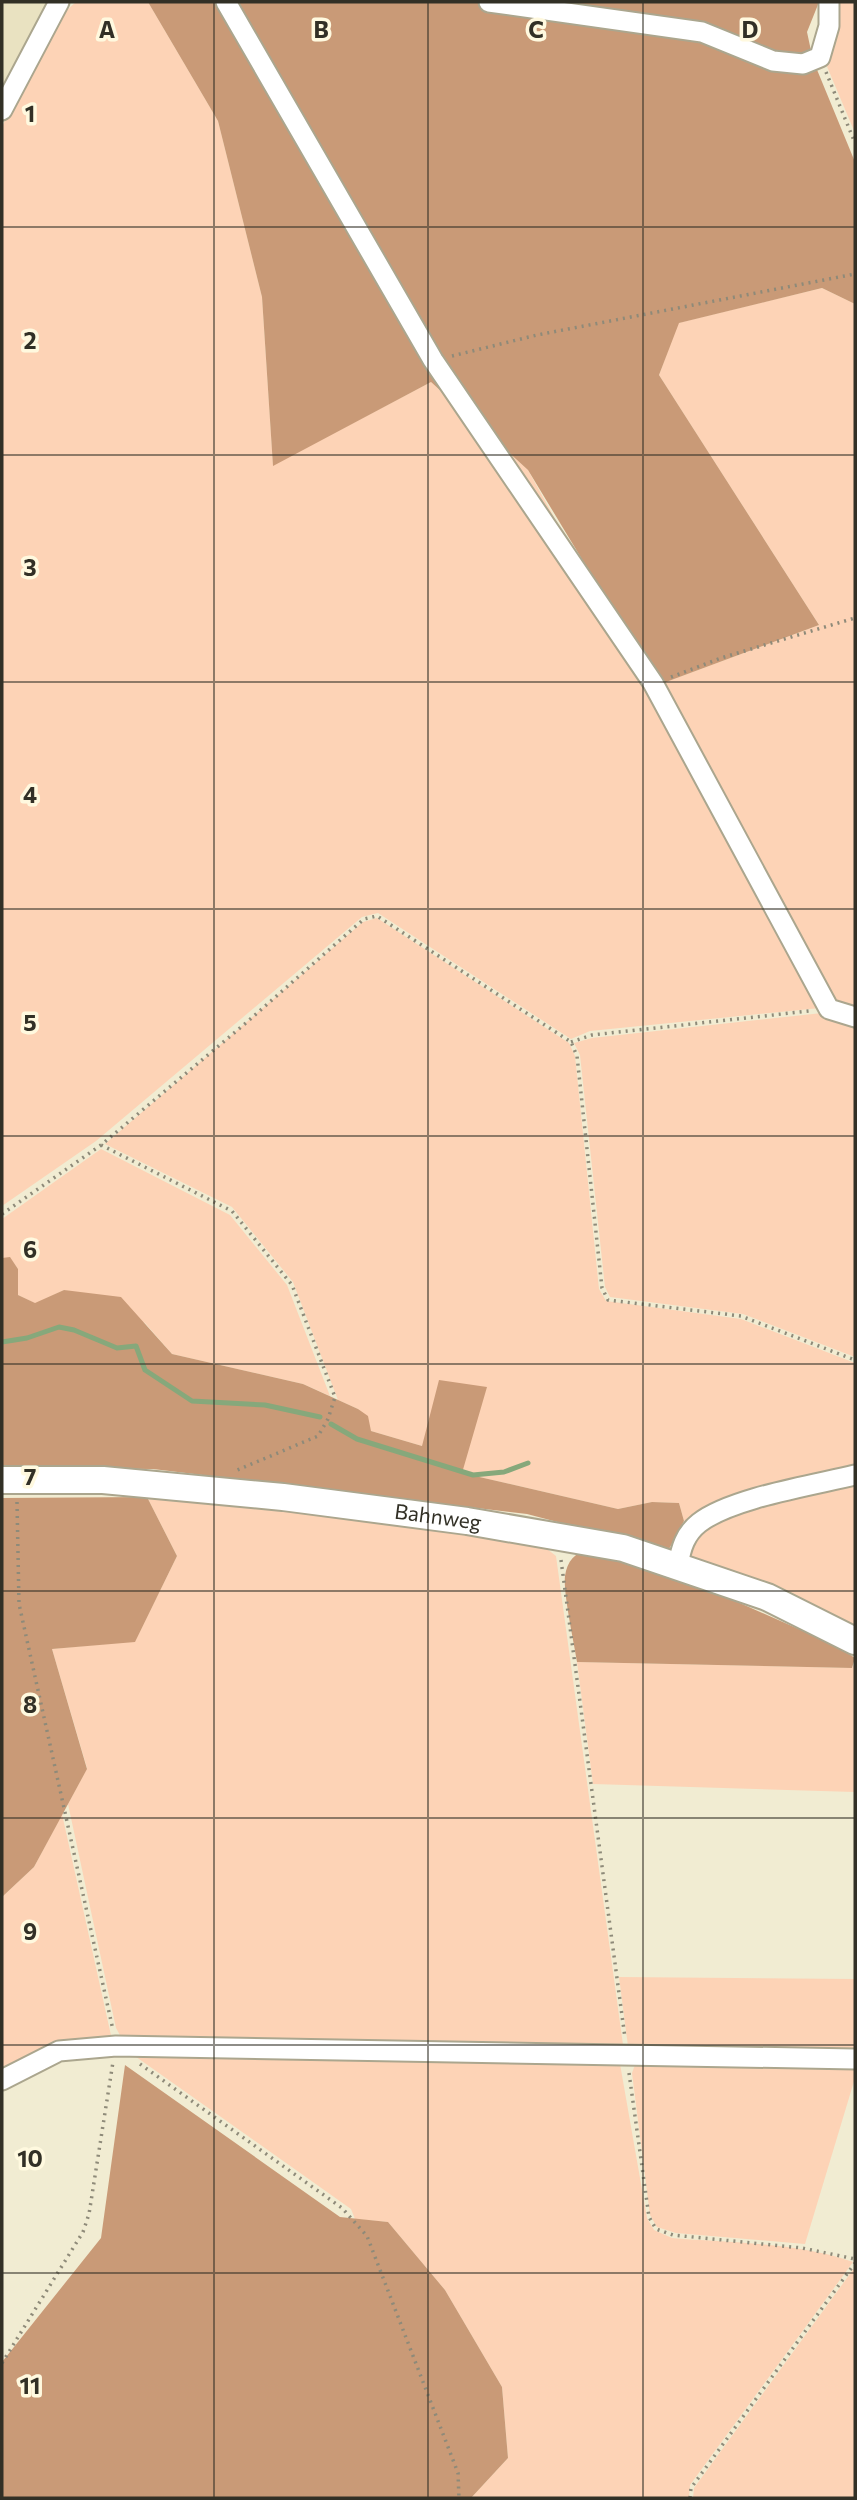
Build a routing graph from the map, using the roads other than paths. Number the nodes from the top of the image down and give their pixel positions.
1 (59, 2) edge
2 (226, 2) edge
3 (489, 2) edge
4 (829, 2) edge
5 (2, 110) edge
6 (855, 1017) edge
7 (855, 1475) edge
8 (9, 1480) edge
9 (678, 1565) junction
10 (855, 1641) edge
11 (855, 2059) edge
12 (2, 2080) edge

1 - 5 street
2 - 6 street
3 - 4 street
7 - 9 street
8 - 9 main road, Bahnweg
9 - 10 main road, Bahnweg
11 - 12 street

